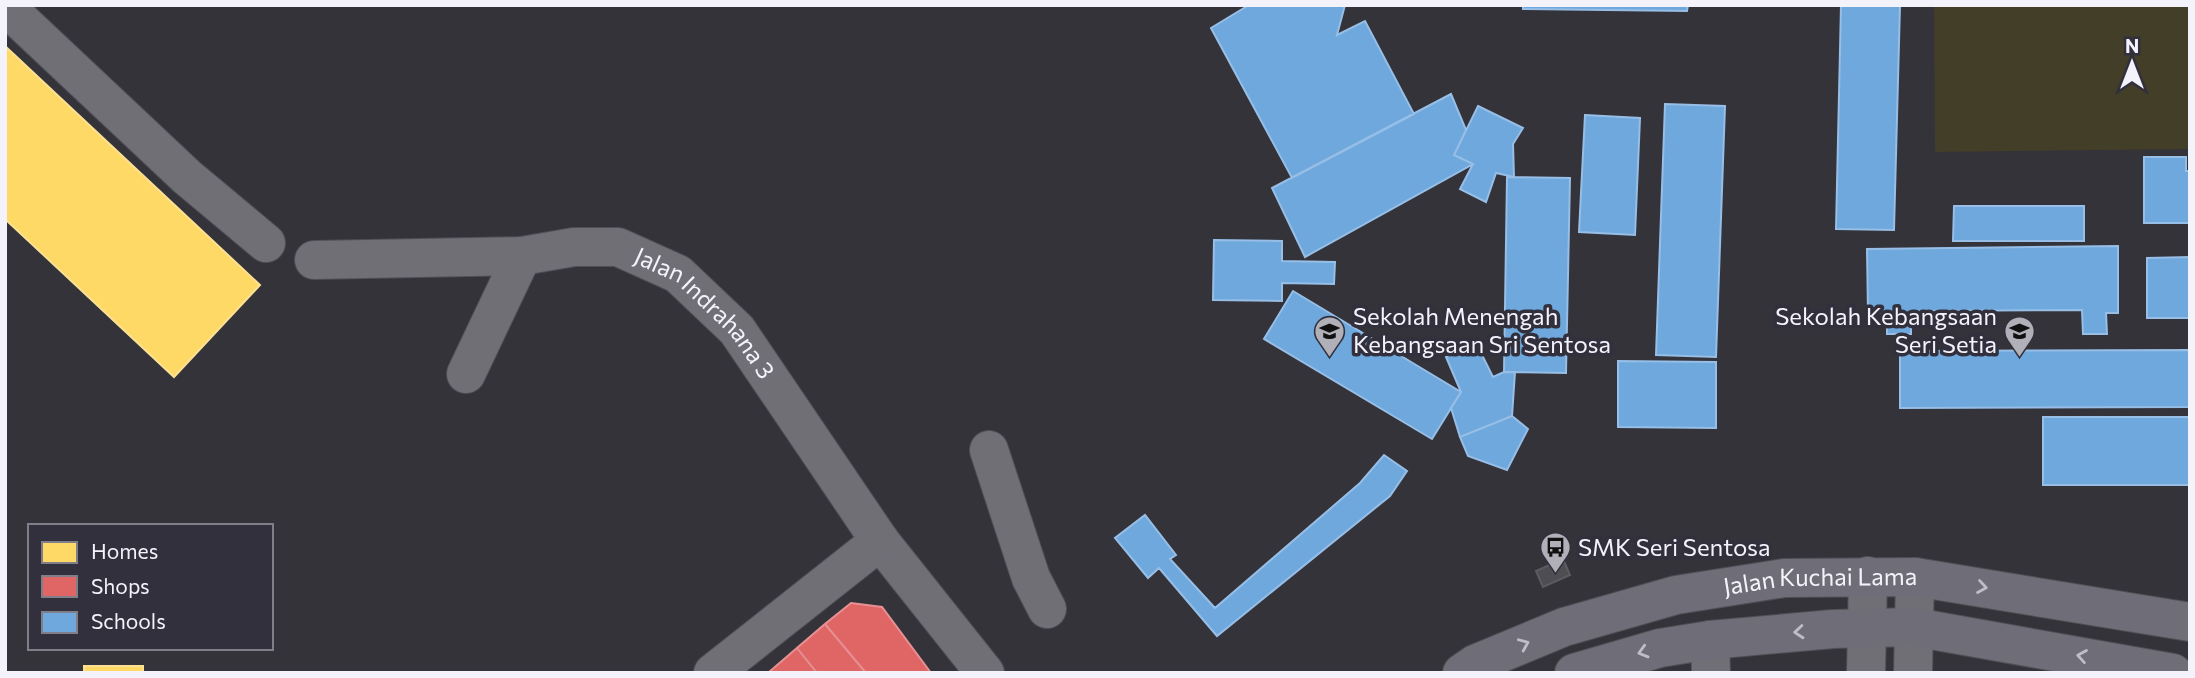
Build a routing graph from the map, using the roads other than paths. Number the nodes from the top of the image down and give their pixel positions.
1 (5, 6) edge
2 (266, 243) dead end
3 (522, 256) junction
4 (314, 260) dead end
5 (466, 374) dead end
6 (989, 450) dead end
7 (880, 541) junction
8 (1868, 576) junction
9 (1915, 577) junction
10 (1047, 608) dead end
11 (2190, 622) edge
12 (1914, 628) junction
13 (1867, 629) junction
14 (1710, 657) edge
15 (984, 672) edge
16 (713, 673) edge
17 (1462, 673) edge
18 (1574, 673) edge
19 (1866, 673) edge
20 (1913, 673) edge
21 (2173, 673) edge

1 - 2 street
3 - 4 street, Jalan Indrahana 3
3 - 5 street
3 - 7 street, Jalan Indrahana 3
6 - 10 street
7 - 15 street, Jalan Indrahana 3
7 - 16 street
8 - 9 main road, Jalan Kuchai Lama
8 - 13 street
17 -> 8 main road, Jalan Kuchai Lama
9 -> 11 main road, Jalan Kuchai Lama
9 - 12 street
12 - 13 main road, Jalan Kuchai Lama
12 - 20 street
21 -> 12 main road, Jalan Kuchai Lama
13 -> 14 main road, Jalan Kuchai Lama
13 - 19 street
14 -> 18 main road, Jalan Kuchai Lama

